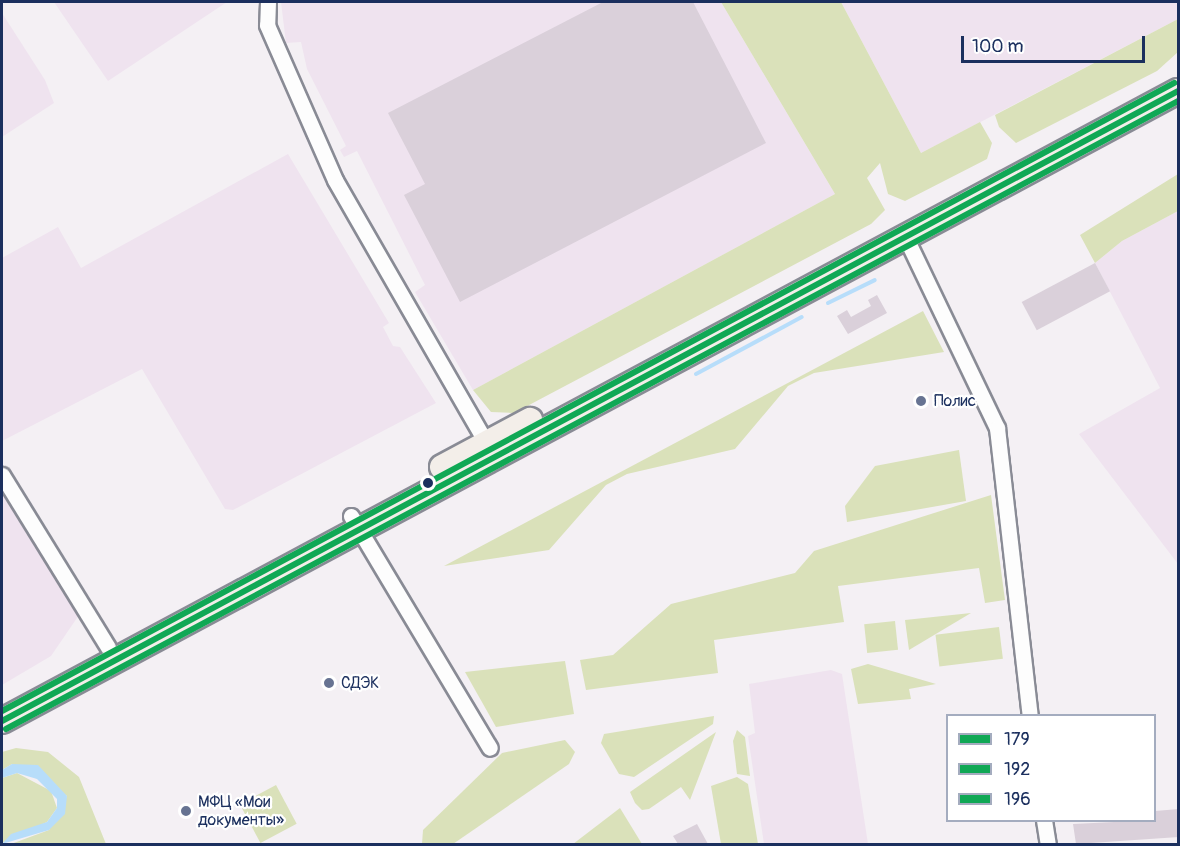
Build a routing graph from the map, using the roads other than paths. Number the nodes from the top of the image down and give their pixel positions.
1 (268, 2) edge
2 (1179, 75) edge
3 (1179, 91) edge
4 (905, 236) junction
5 (490, 450) junction
6 (2, 475) edge
7 (355, 523) junction
8 (108, 647) junction
9 (2, 704) edge
10 (1030, 714) edge
11 (2, 721) edge
12 (490, 748) dead end
13 (1044, 822) edge
14 (1048, 844) edge

1 - 5 street
2 - 5 highway
3 - 4 highway
4 - 5 highway
4 - 10 street
5 - 7 highway
6 - 8 street
7 - 8 highway
7 - 11 highway
7 - 12 street
8 - 9 highway
13 - 14 street

